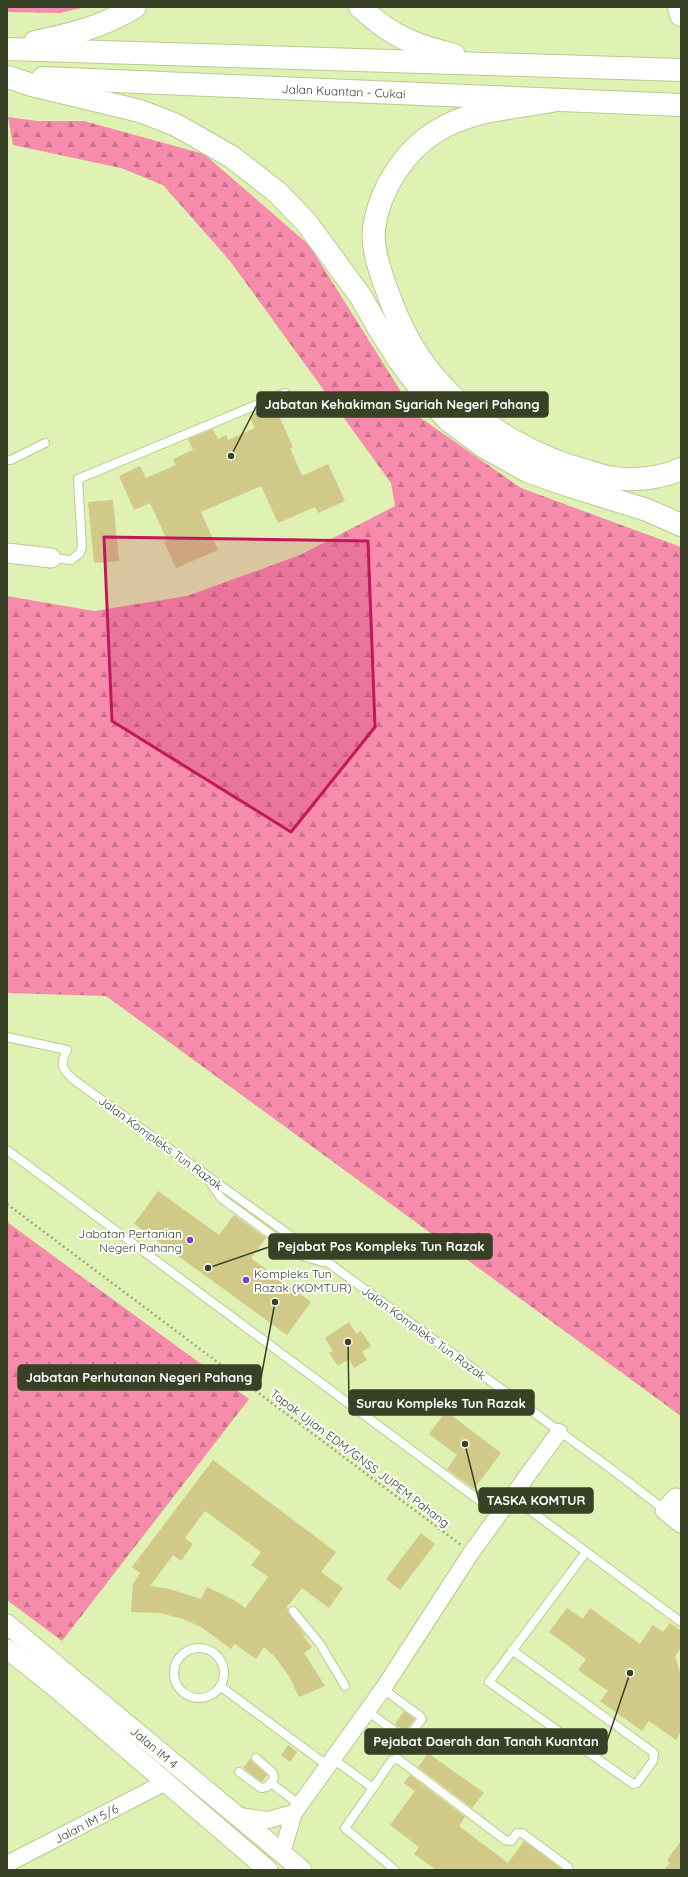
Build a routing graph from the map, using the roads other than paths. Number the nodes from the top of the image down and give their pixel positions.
1 (135, 7) edge
2 (360, 7) edge
3 (679, 7) edge
4 (681, 15) edge
5 (7, 49) edge
6 (478, 64) junction
7 (681, 70) edge
8 (8, 77) edge
9 (552, 101) junction
10 (681, 105) edge
11 (285, 393) dead end
12 (45, 443) dead end
13 (7, 460) edge
14 (681, 469) edge
15 (681, 525) edge
16 (7, 554) edge
17 (50, 558) joint
18 (7, 1037) edge
19 (7, 1150) edge
20 (559, 1432) junction
21 (512, 1497) junction
22 (674, 1504) edge
23 (499, 1515) junction
24 (681, 1523) edge
25 (586, 1552) junction
26 (294, 1611) dead end
27 (681, 1622) edge
28 (7, 1624) edge
29 (7, 1648) edge
30 (512, 1650) junction
31 (61, 1681) junction
32 (220, 1686) junction
33 (345, 1686) dead end
34 (383, 1689) junction
35 (367, 1711) junction
36 (256, 1758) dead end
37 (331, 1762) junction
38 (239, 1772) dead end
39 (166, 1782) junction
40 (271, 1783) junction
41 (372, 1788) junction
42 (297, 1809) junction
43 (239, 1816) junction
44 (282, 1853) junction
45 (7, 1864) edge
46 (268, 1870) edge
47 (302, 1870) edge
48 (396, 1870) edge
49 (568, 1870) edge

1 - 5 main road
2 - 6 main road
3 - 4 main road
5 - 6 main road
6 - 7 main road
8 - 9 main road, Jalan Kuantan - Cukai
8 - 15 main road
9 - 10 main road, Jalan Kuantan - Cukai
9 - 14 main road
11 - 17 lane
12 - 13 lane
16 - 17 street
18 - 20 lane, Jalan Kompleks Tun Razak
19 - 23 lane
20 - 21 street
20 - 22 lane, Jalan Kompleks Tun Razak
21 - 23 street
21 - 25 lane
22 - 24 street
23 - 34 street
25 - 27 lane
25 - 30 lane
26 - 33 lane
28 - 31 street, Jalan IM 4
29 - 31 street, Jalan IM 4
30 - 30 lane
31 - 39 street, Jalan IM 4
31 - 43 street, Jalan IM 4
32 - 32 lane
32 - 37 lane
34 - 35 street
34 - 35 lane
35 - 37 street
36 - 40 lane
37 - 41 lane
37 - 42 street
38 - 40 lane
39 - 45 street, Jalan IM 5/6
39 - 46 street, Jalan IM 4
40 - 42 lane
41 - 48 lane
41 - 49 lane
42 - 43 street
42 - 44 street
43 - 44 street, Jalan IM 4
44 - 47 street, Jalan IM 4

